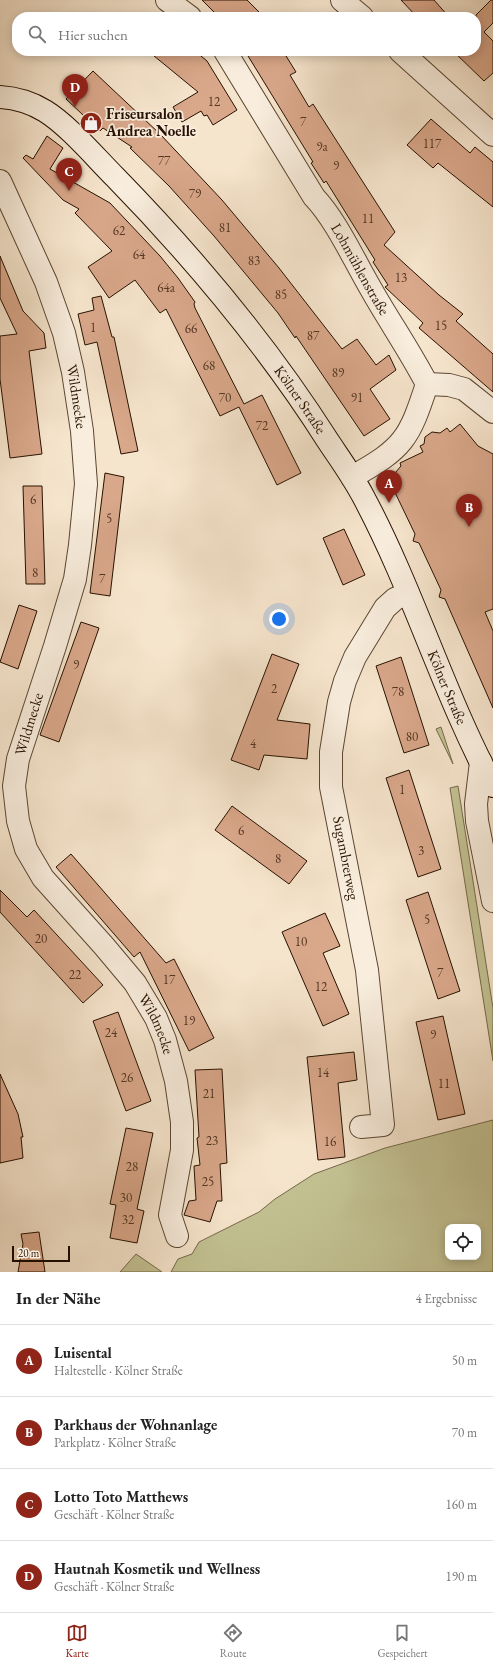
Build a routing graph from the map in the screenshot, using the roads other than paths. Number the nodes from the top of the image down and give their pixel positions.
1 (167, 0) edge
2 (342, 0) edge
3 (183, 12) edge
4 (356, 12) edge
5 (228, 56) edge
6 (406, 56) edge
7 (0, 97) edge
8 (493, 135) edge
9 (0, 181) edge
10 (427, 384) junction
11 (493, 412) edge
12 (352, 477) junction
13 (408, 593) junction
14 (481, 762) junction
15 (493, 786) edge
16 (488, 846) edge
17 (493, 895) edge
18 (361, 1128) dead end
19 (177, 1236) dead end

1 - 3 street
2 - 4 street
5 - 10 street, Lohmühlenstraße
6 - 8 street
7 - 12 street, Kölner Straße
9 - 19 street, Wildmecke
10 - 11 street
10 - 12 street
12 - 13 street, Kölner Straße
13 - 14 street, Kölner Straße
13 - 18 street, Sugambrerweg
14 - 15 street, Kölner Straße
14 - 16 street
16 - 17 street

